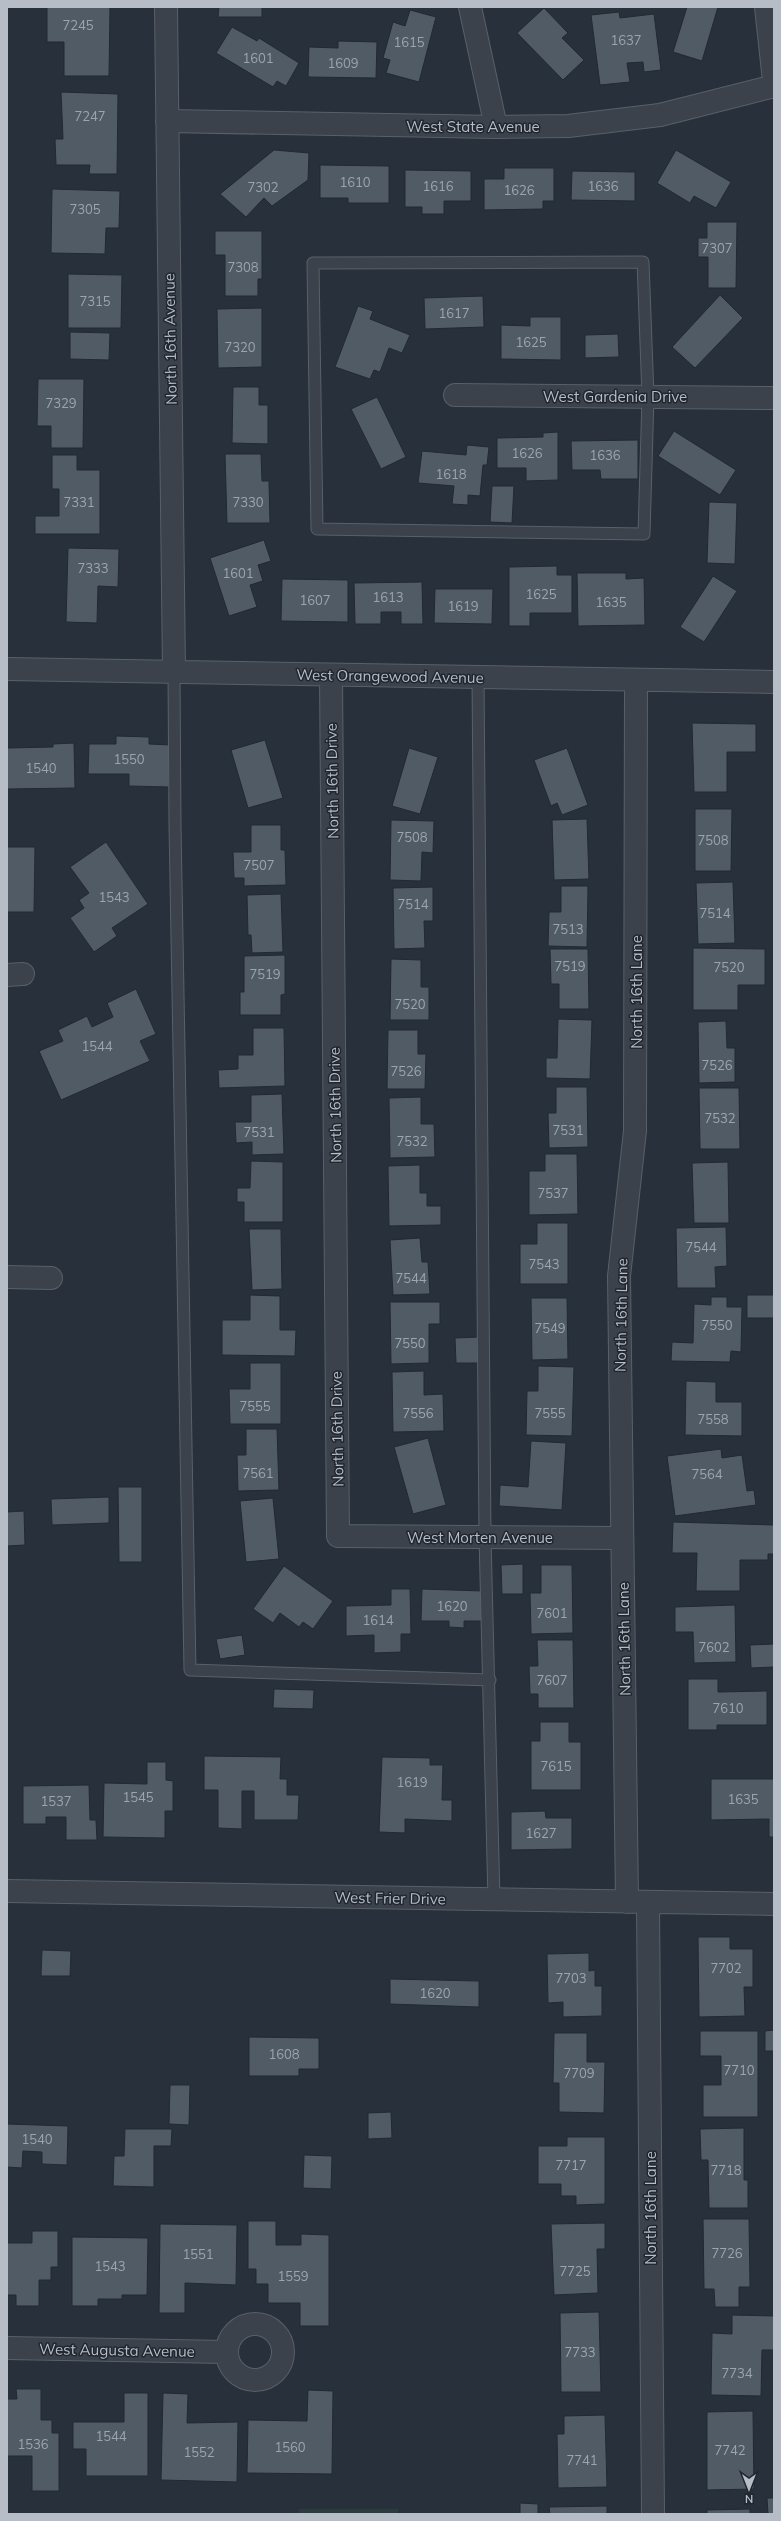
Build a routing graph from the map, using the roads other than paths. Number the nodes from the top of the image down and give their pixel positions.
1 (166, 7) edge
2 (470, 7) edge
3 (766, 7) edge
4 (774, 81) edge
5 (774, 86) edge
6 (167, 121) junction
7 (496, 127) junction
8 (455, 395) dead end
9 (648, 397) junction
10 (774, 398) edge
11 (7, 670) edge
12 (174, 672) junction
13 (331, 675) junction
14 (478, 677) junction
15 (636, 680) junction
16 (774, 682) edge
17 (7, 1277) edge
18 (51, 1278) dead end
19 (338, 1536) joint
20 (485, 1537) junction
21 (622, 1538) junction
22 (490, 1680) junction
23 (7, 1891) edge
24 (494, 1900) junction
25 (638, 1902) junction
26 (774, 1904) edge
27 (7, 2348) edge
28 (226, 2352) dead end
29 (653, 2514) edge

1 - 6 street, North 16th Avenue
2 - 7 street
3 - 4 street
5 - 7 street, West State Avenue
6 - 7 street, West State Avenue
6 - 12 street, North 16th Avenue
8 - 9 street, West Gardenia Drive
9 - 9 lane
9 - 10 street, West Gardenia Drive
11 - 12 street, West Orangewood Avenue
12 - 13 street, West Orangewood Avenue
12 - 22 lane
13 - 14 street, West Orangewood Avenue
13 - 19 street, North 16th Drive
14 - 15 street, West Orangewood Avenue
14 - 20 lane
15 - 16 street, West Orangewood Avenue
15 - 21 street, North 16th Lane
17 - 18 street
19 - 20 street, West Morten Avenue
20 - 21 street, West Morten Avenue
20 - 22 lane
21 - 25 street, North 16th Lane
22 - 24 lane
23 - 24 street, West Frier Drive
24 - 25 street, West Frier Drive
25 - 26 street, West Frier Drive
25 - 29 street, North 16th Lane
27 - 28 street, West Augusta Avenue

